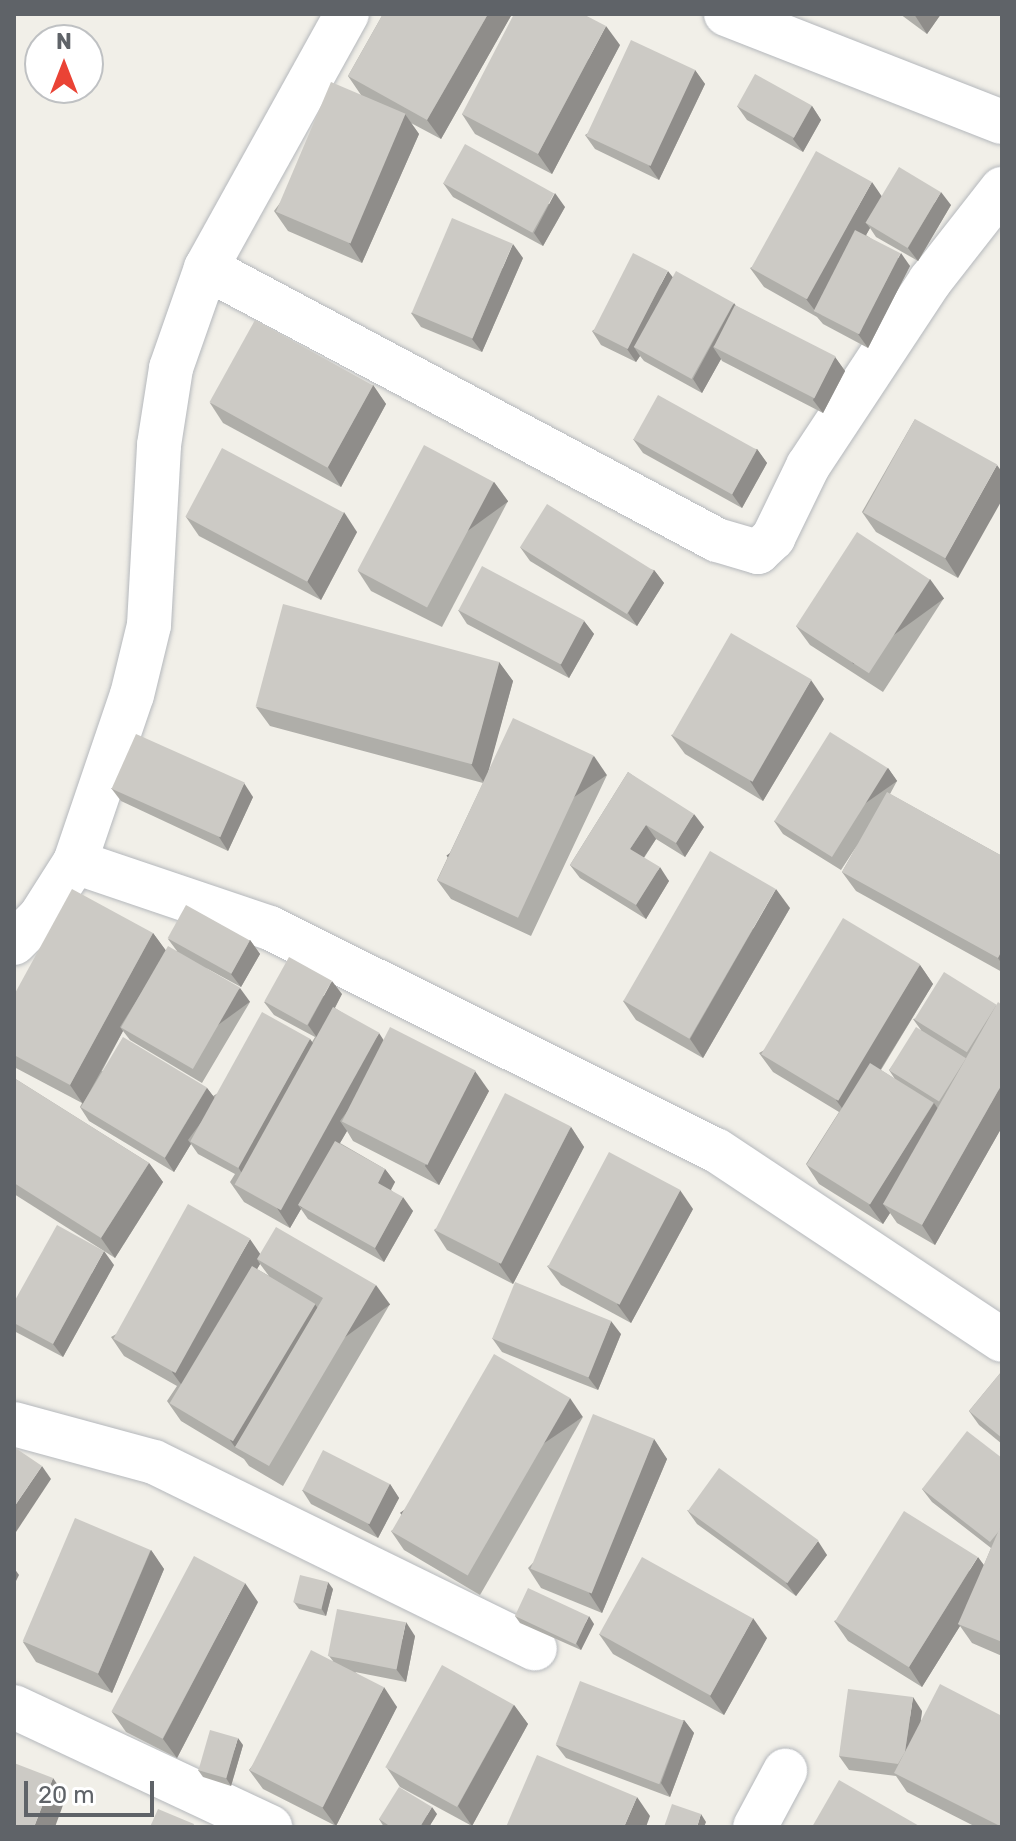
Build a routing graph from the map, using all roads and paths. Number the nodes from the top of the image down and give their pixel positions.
1 (347, 14) edge
2 (726, 14) edge
3 (1002, 122) edge
4 (1002, 189) edge
5 (206, 268) junction
6 (75, 862) junction
7 (14, 943) edge
8 (1002, 1340) edge
9 (14, 1424) edge
10 (535, 1649) dead end
11 (14, 1707) edge
12 (785, 1771) dead end
13 (270, 1827) edge
14 (755, 1827) edge

1 - 5 street
2 - 3 street
4 - 5 street
5 - 6 street
6 - 7 street
6 - 8 street
9 - 10 street
11 - 13 street
12 - 14 street

